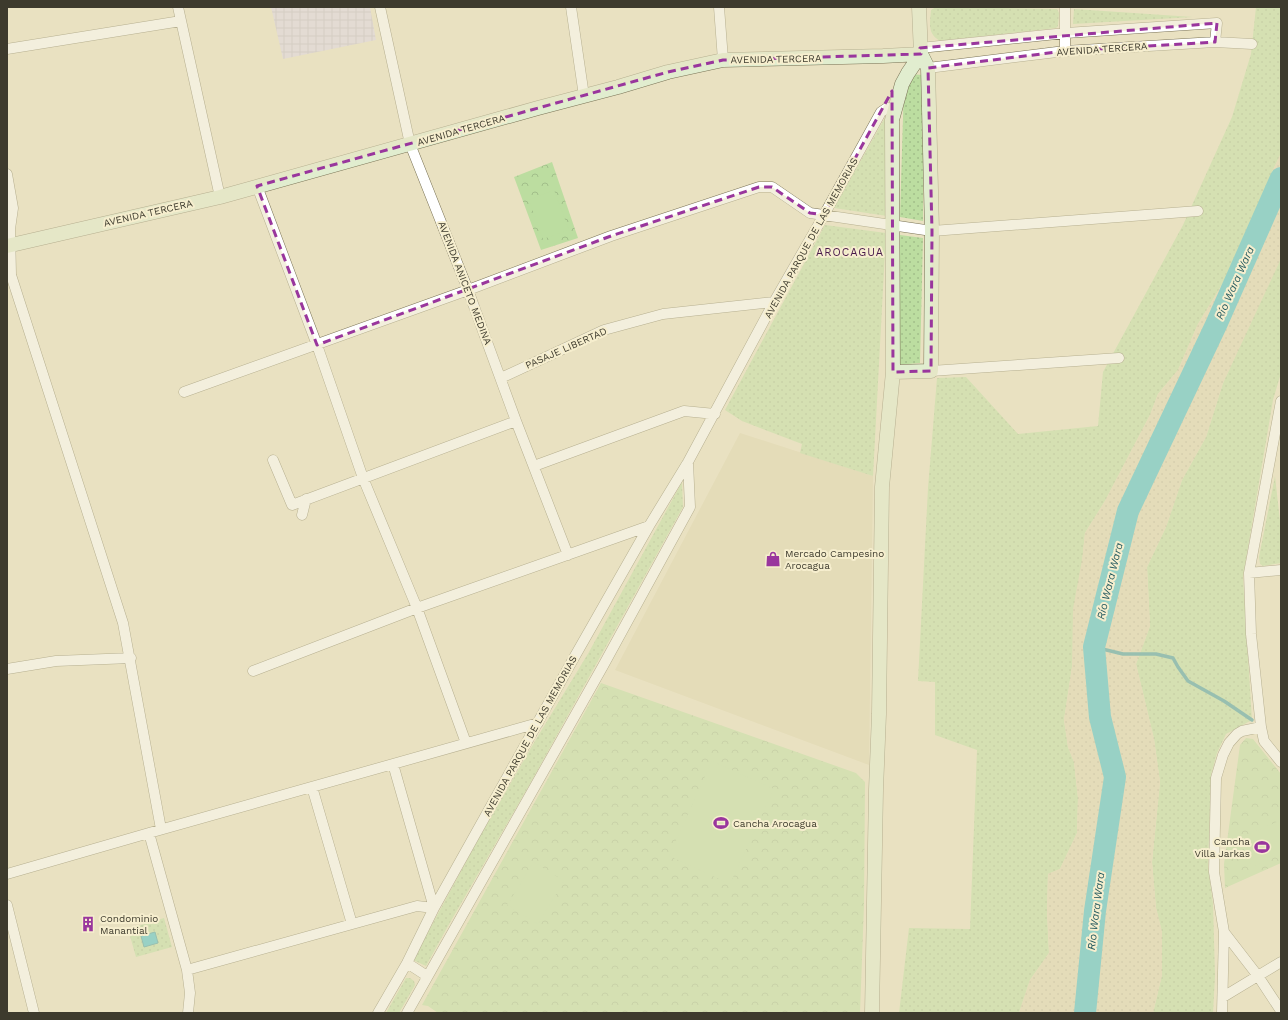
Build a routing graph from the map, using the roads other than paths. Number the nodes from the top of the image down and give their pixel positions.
1 (178, 7) edge
2 (380, 7) edge
3 (571, 7) edge
4 (719, 7) edge
5 (919, 7) edge
6 (1065, 7) edge
7 (181, 21) junction
8 (1066, 33) junction
9 (1215, 42) junction
10 (1252, 44) dead end
11 (7, 49) edge
12 (920, 51) junction
13 (1065, 51) junction
14 (723, 60) junction
15 (928, 68) junction
16 (584, 96) junction
17 (895, 109) junction
18 (410, 144) junction
19 (7, 174) edge
20 (257, 186) junction
21 (220, 197) junction
22 (1198, 211) dead end
23 (824, 215) junction
24 (893, 225) junction
25 (932, 231) junction
26 (8, 246) edge
27 (468, 290) junction
28 (774, 302) junction
29 (316, 345) junction
30 (1119, 358) dead end
31 (931, 371) junction
32 (894, 372) junction
33 (501, 378) junction
34 (184, 392) dead end
35 (1281, 402) edge
36 (715, 414) junction
37 (516, 421) junction
38 (273, 460) dead end
39 (688, 462) junction
40 (534, 466) junction
41 (363, 478) junction
42 (306, 499) junction
43 (302, 515) dead end
44 (649, 526) junction
45 (568, 555) junction
46 (1281, 570) edge
47 (1249, 573) junction
48 (417, 608) junction
49 (131, 658) junction
50 (7, 669) edge
51 (253, 670) dead end
52 (538, 723) junction
53 (1261, 727) junction
54 (466, 743) junction
55 (1281, 762) edge
56 (393, 764) junction
57 (312, 787) junction
58 (162, 829) junction
59 (149, 833) junction
60 (7, 874) edge
61 (7, 905) edge
62 (434, 908) junction
63 (352, 924) junction
64 (1224, 932) junction
65 (1281, 962) edge
66 (406, 963) junction
67 (187, 970) junction
68 (427, 976) junction
69 (1258, 976) junction
70 (1223, 997) junction
71 (1281, 1011) edge
72 (34, 1013) edge
73 (188, 1013) edge
74 (378, 1013) edge
75 (407, 1013) edge
76 (872, 1013) edge
77 (1222, 1013) edge

1 - 7 street
2 - 18 street, AVENIDA ANICETO MEDINA
3 - 16 street
4 - 14 street
5 - 12 street
6 - 8 street
7 - 11 street
7 - 21 street
8 - 9 street, AVENIDA TERCERA
8 - 12 street, AVENIDA TERCERA
8 - 13 street
9 - 10 street, AVENIDA TERCERA
9 - 13 street, AVENIDA TERCERA
12 - 14 street, AVENIDA TERCERA
12 - 15 street
12 - 17 street
13 - 15 street, AVENIDA TERCERA
14 - 16 street, AVENIDA TERCERA
15 - 25 street
16 - 18 street, AVENIDA TERCERA
17 - 23 street, AVENIDA PARQUE DE LAS MEMORIAS
17 - 24 street
18 - 20 street, AVENIDA TERCERA
18 - 27 street, AVENIDA ANICETO MEDINA
19 - 26 street
20 - 21 street, AVENIDA TERCERA
20 - 29 street
21 - 26 street, AVENIDA TERCERA
22 - 25 street
23 - 24 street
23 - 27 street
23 - 28 street, AVENIDA PARQUE DE LAS MEMORIAS
24 - 25 street
24 - 32 street
25 - 31 street
26 - 49 street
27 - 29 street
27 - 33 street, AVENIDA ANICETO MEDINA
28 - 33 street, PASAJE LIBERTAD
28 - 36 street, AVENIDA PARQUE DE LAS MEMORIAS
29 - 34 street
29 - 41 street
30 - 31 street
31 - 32 street
32 - 76 street
33 - 37 street, AVENIDA ANICETO MEDINA
35 - 47 street
36 - 39 street, AVENIDA PARQUE DE LAS MEMORIAS
36 - 40 street
37 - 40 street, AVENIDA ANICETO MEDINA
37 - 41 street
38 - 42 street
39 - 44 street, AVENIDA PARQUE DE LAS MEMORIAS
39 - 68 street
40 - 45 street, AVENIDA ANICETO MEDINA
41 - 42 street
41 - 48 street
42 - 43 street
44 - 45 street
44 - 52 street, AVENIDA PARQUE DE LAS MEMORIAS
45 - 48 street
46 - 47 street
47 - 53 street
48 - 51 street
48 - 54 street
49 - 50 street
49 - 58 street
52 - 54 street
52 - 62 street, AVENIDA PARQUE DE LAS MEMORIAS
53 - 55 street
53 - 64 street
54 - 56 street
56 - 57 street
56 - 62 street
57 - 58 street
57 - 63 street
58 - 59 street
59 - 60 street
59 - 67 street
61 - 72 street
62 - 63 street
62 - 66 street, AVENIDA PARQUE DE LAS MEMORIAS
63 - 67 street
64 - 69 street
64 - 70 street
65 - 69 street
66 - 68 street
66 - 74 street, AVENIDA PARQUE DE LAS MEMORIAS
67 - 73 street
68 - 75 street
69 - 70 street
69 - 71 street
70 - 77 street

